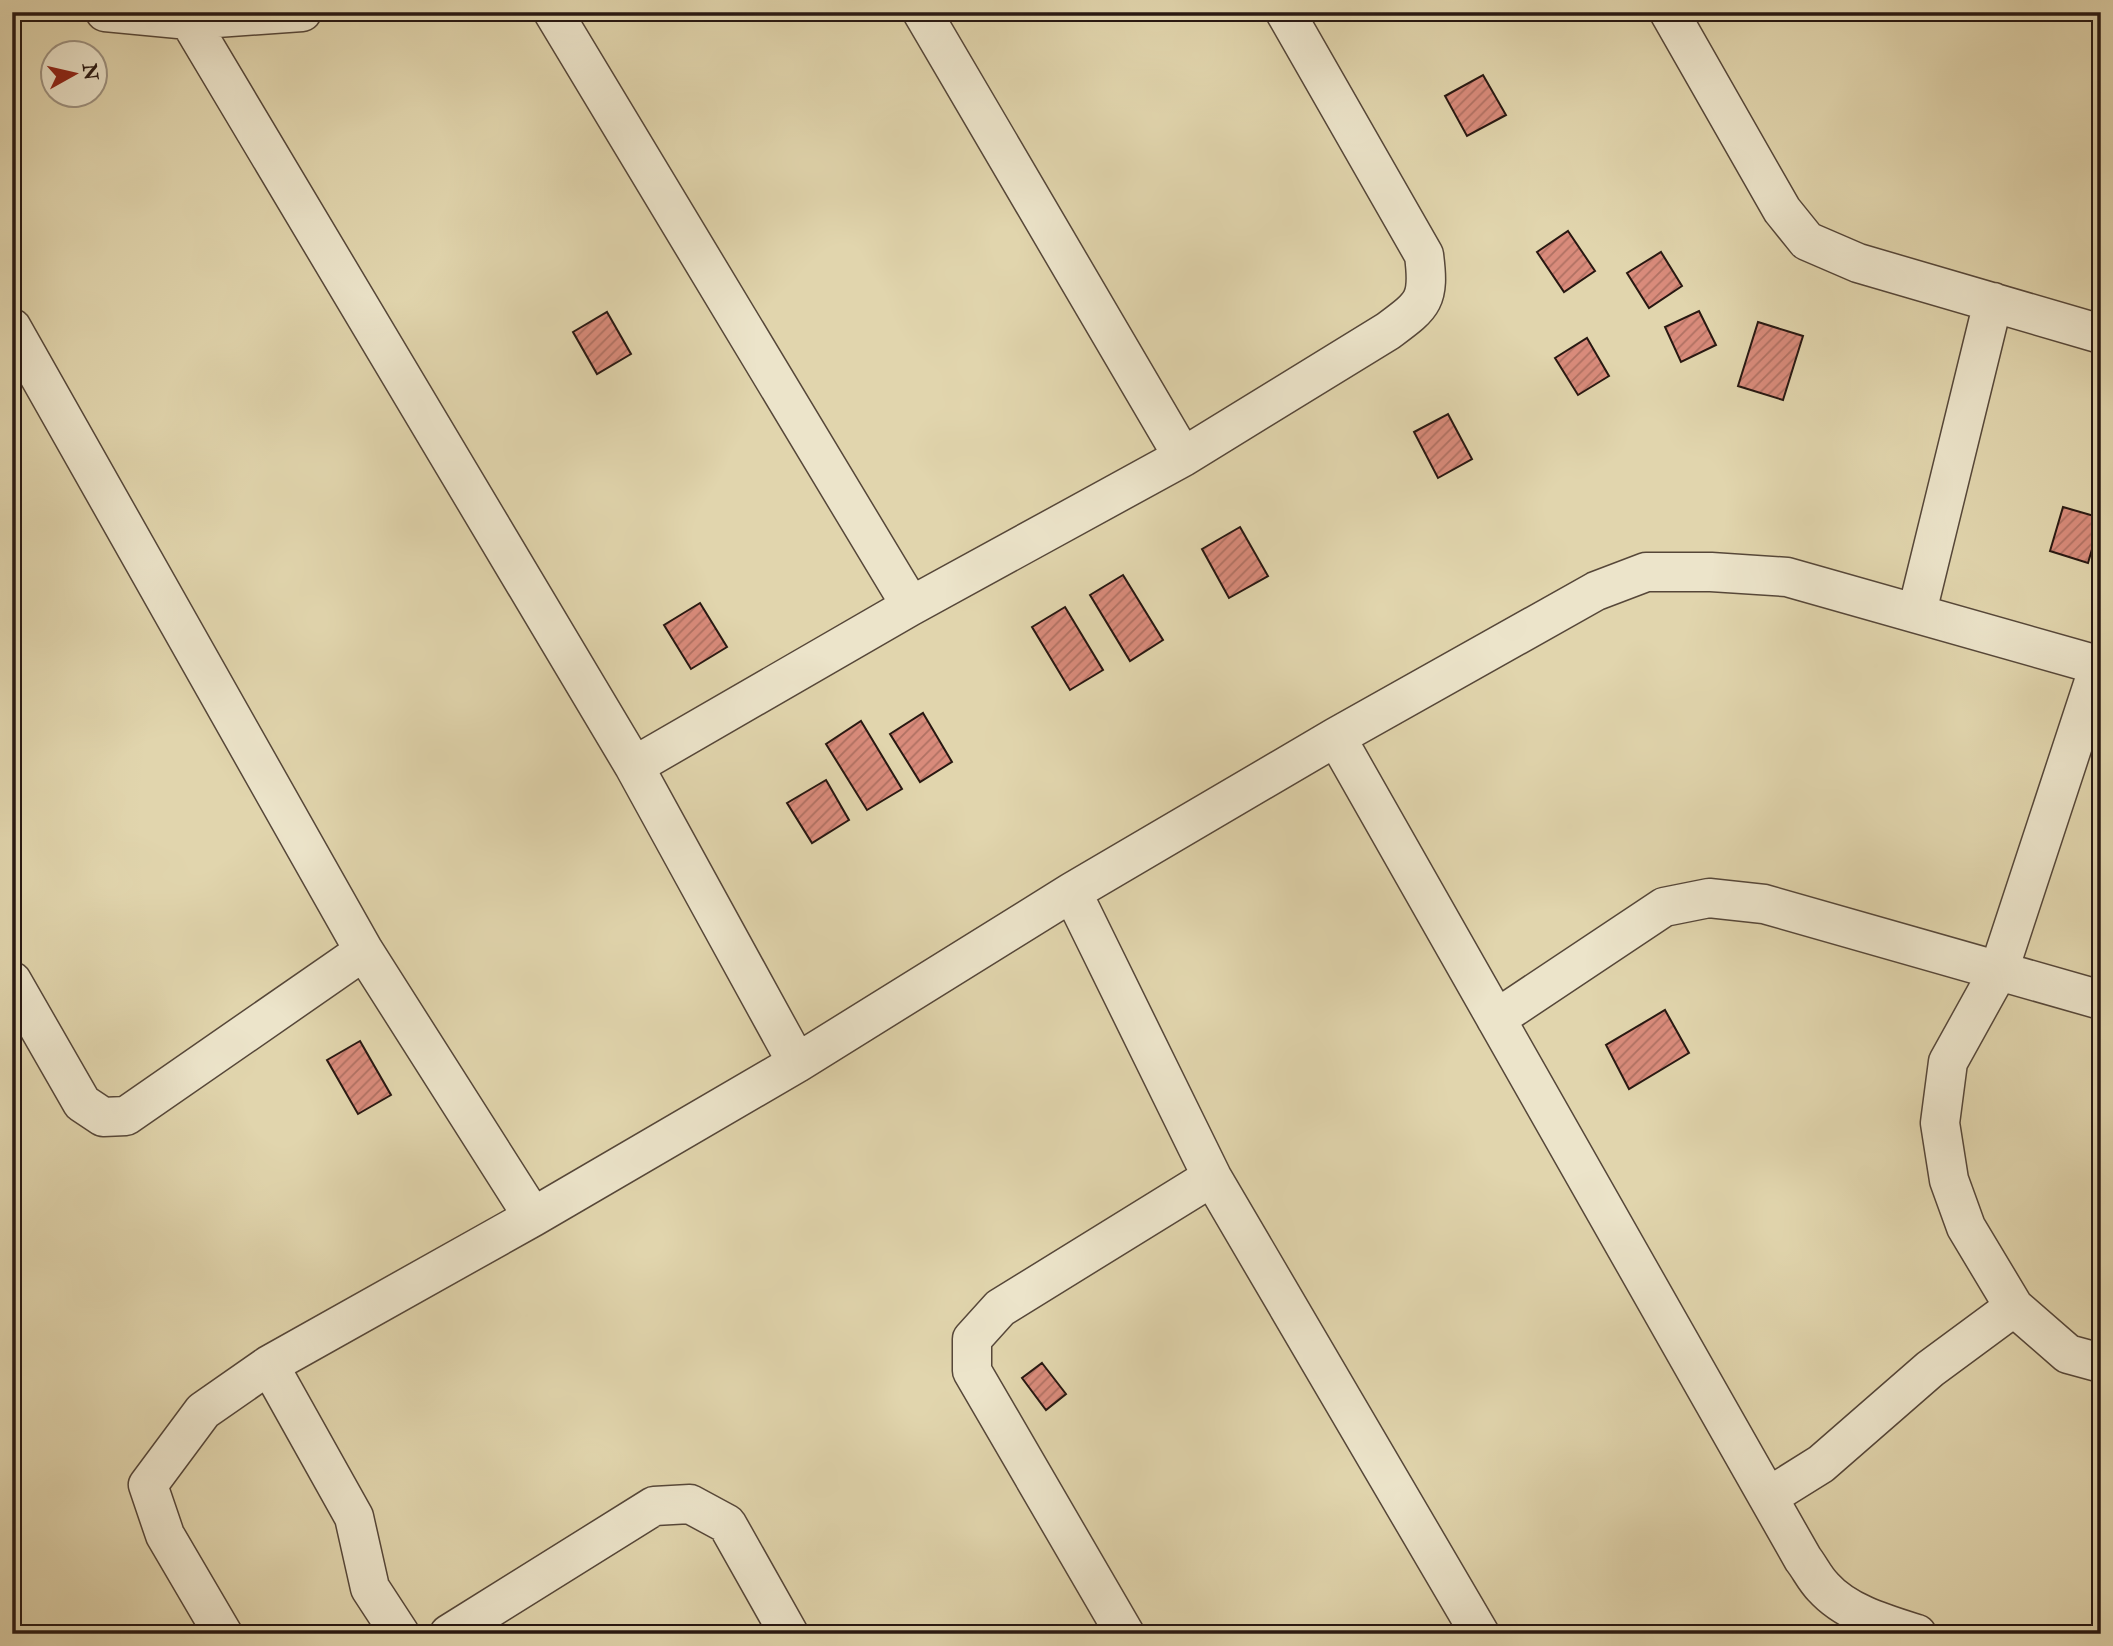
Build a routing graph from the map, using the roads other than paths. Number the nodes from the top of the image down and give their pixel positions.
1 (105, 12) edge
2 (302, 12) edge
3 (552, 12) edge
4 (922, 12) edge
5 (1285, 12) edge
6 (1669, 12) edge
7 (189, 20) junction
8 (1993, 302) junction
9 (12, 328) edge
10 (2101, 334) edge
11 (1183, 457) junction
12 (911, 606) junction
13 (1917, 612) junction
14 (2100, 666) edge
15 (1336, 737) junction
16 (634, 766) junction
17 (1072, 892) junction
18 (364, 951) junction
19 (1999, 970) junction
20 (12, 981) edge
21 (2101, 1000) edge
22 (1496, 1019) junction
23 (797, 1063) junction
24 (1212, 1177) junction
25 (533, 1217) junction
26 (2014, 1307) junction
27 (2101, 1363) edge
28 (270, 1365) junction
29 (1768, 1497) junction
30 (223, 1634) edge
31 (400, 1634) edge
32 (449, 1634) edge
33 (789, 1634) edge
34 (1125, 1634) edge
35 (1480, 1634) edge
36 (1917, 1634) edge

1 - 7 street
2 - 7 street
3 - 12 street
4 - 11 street
5 - 11 street
6 - 8 street
7 - 16 street
8 - 10 street
8 - 13 street
9 - 18 street
11 - 12 street
12 - 16 street
13 - 14 street
13 - 15 street
14 - 19 street
15 - 17 street
15 - 22 street
16 - 23 street
17 - 23 street
17 - 24 street
18 - 20 street
18 - 25 street
19 - 21 street
19 - 22 street
19 - 26 street
22 - 29 street
23 - 25 street
24 - 34 street
24 - 35 street
25 - 28 street
26 - 27 street
26 - 29 street
28 - 30 street
28 - 31 street
29 - 36 street
32 - 33 street

